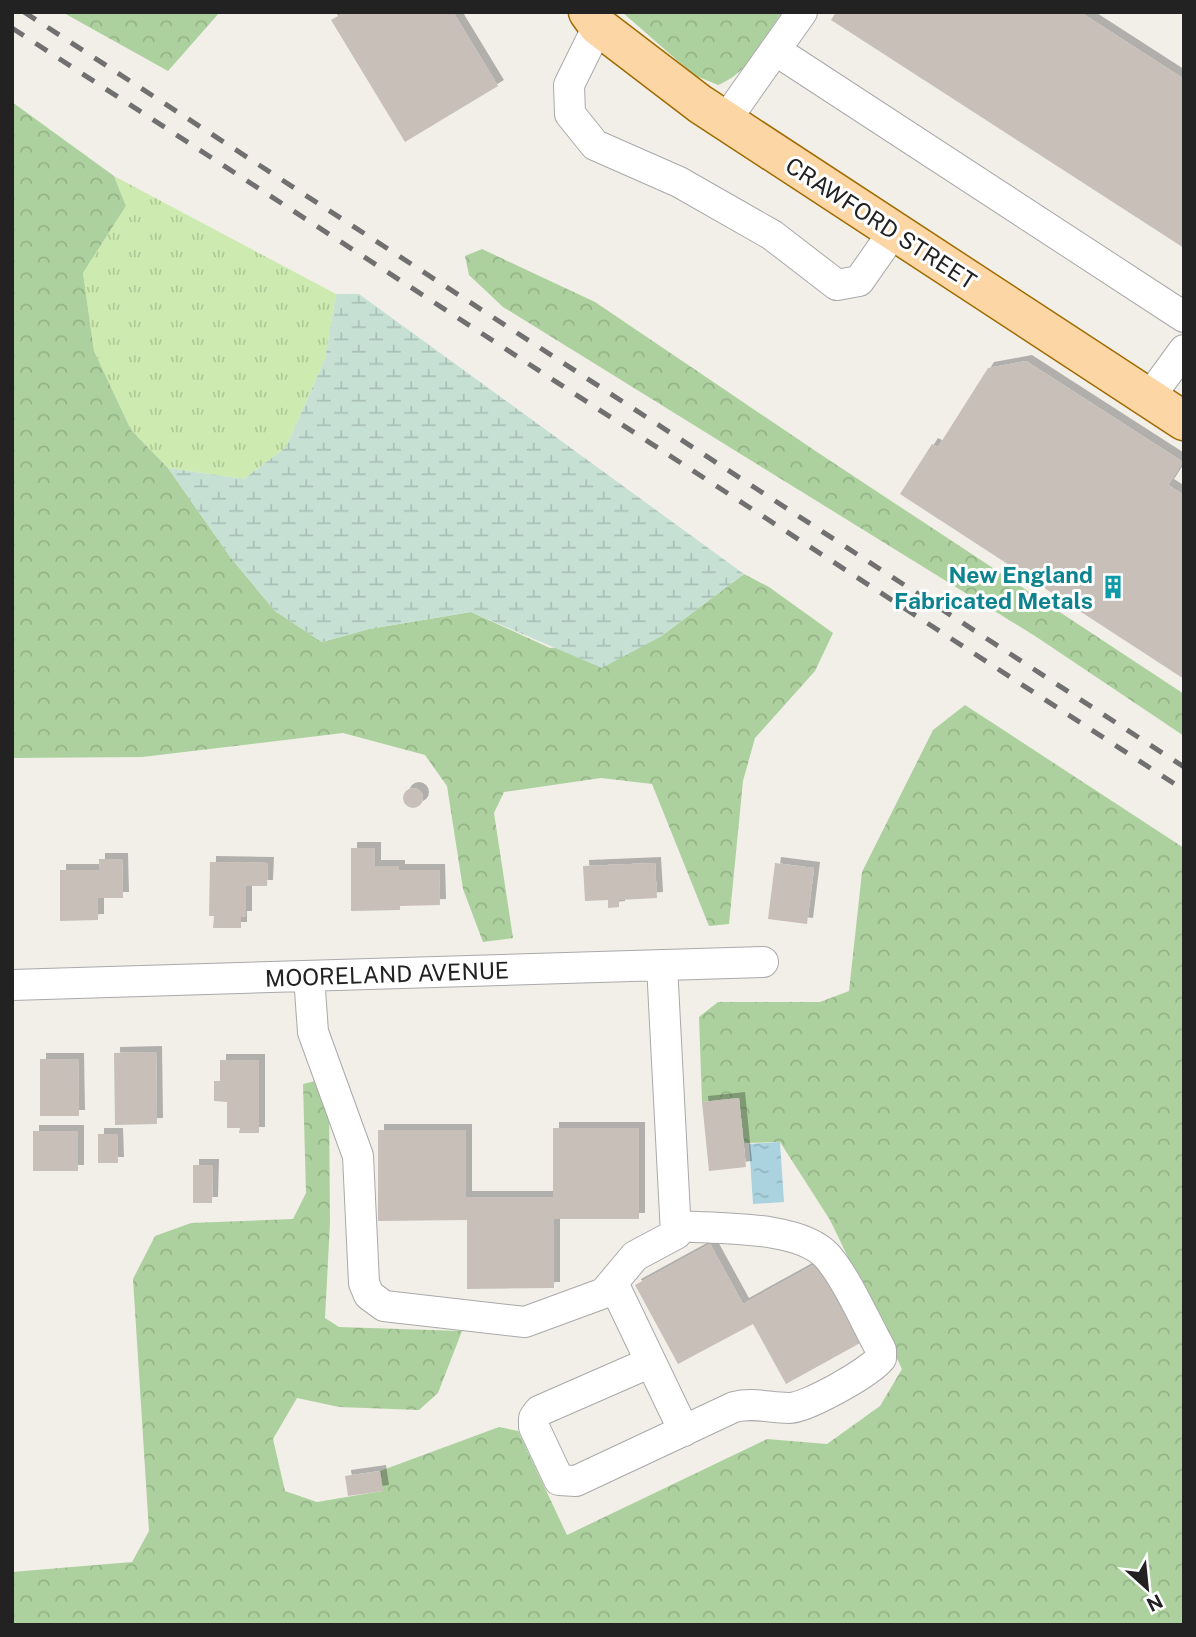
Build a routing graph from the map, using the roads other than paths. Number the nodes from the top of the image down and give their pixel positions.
1 (802, 12) edge
2 (593, 19) edge
3 (775, 50) junction
4 (725, 121) junction
5 (894, 231) junction
6 (1184, 317) edge
7 (1184, 349) edge
8 (1149, 398) junction
9 (1184, 421) edge
10 (763, 962) dead end
11 (662, 965) junction
12 (309, 976) junction
13 (12, 985) edge
14 (676, 1226) junction
15 (613, 1283) junction
16 (651, 1362) junction
17 (684, 1431) junction

1 - 3 street
2 - 4 main road, CRAWFORD STREET
2 - 5 street
3 - 4 street
3 - 6 street
4 - 5 main road, CRAWFORD STREET
5 - 8 main road, CRAWFORD STREET
7 - 8 street
8 - 9 main road, CRAWFORD STREET
10 - 11 street, MOORELAND AVENUE
11 - 12 street, MOORELAND AVENUE
11 - 14 street
12 - 13 street, MOORELAND AVENUE
12 - 15 street
14 - 15 street
14 - 17 street
15 - 16 street
16 - 17 street
16 - 17 street

